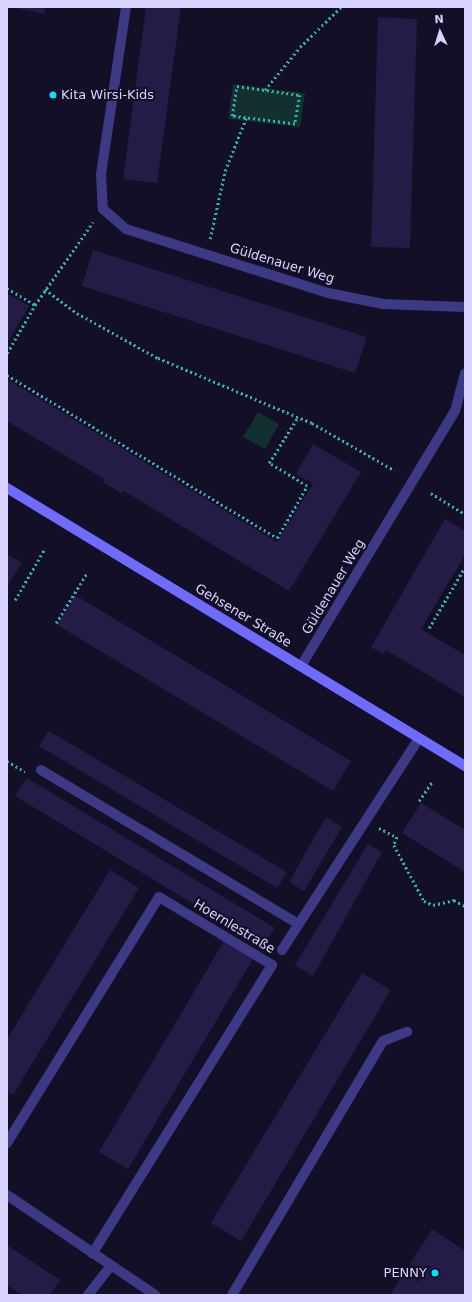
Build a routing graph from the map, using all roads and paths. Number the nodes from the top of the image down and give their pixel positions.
1 (126, 7) edge
2 (341, 7) edge
3 (265, 90) junction
4 (246, 118) junction
5 (103, 208) junction
6 (207, 255) junction
7 (7, 288) edge
8 (45, 289) junction
9 (35, 306) junction
10 (465, 307) edge
11 (7, 353) edge
12 (465, 373) edge
13 (7, 375) edge
14 (298, 417) junction
15 (394, 470) dead end
16 (7, 488) edge
17 (431, 493) dead end
18 (465, 514) edge
19 (45, 548) dead end
20 (465, 568) edge
21 (87, 573) dead end
22 (15, 600) dead end
23 (56, 623) dead end
24 (429, 628) dead end
25 (301, 666) junction
26 (419, 738) junction
27 (465, 766) edge
28 (41, 770) dead end
29 (432, 782) dead end
30 (419, 801) dead end
31 (368, 821) junction
32 (465, 906) edge
33 (298, 924) junction
34 (282, 950) dead end
35 (407, 1032) dead end
36 (7, 1143) edge
37 (7, 1195) edge
38 (92, 1254) junction
39 (111, 1266) junction
40 (88, 1295) edge
41 (155, 1295) edge
42 (232, 1295) edge

1 - 5 street
2 - 3 path
3 - 4 path
3 - 4 path
4 - 6 path
5 - 6 street, Güldenauer Weg
5 - 8 path
6 - 10 street, Güldenauer Weg
7 - 9 path
8 - 9 path
8 - 14 path
9 - 11 path
12 - 25 street, Güldenauer Weg
13 - 14 path
14 - 15 path
16 - 25 main road, Gehsener Straße
17 - 18 path
19 - 22 path
20 - 24 path
21 - 23 path
25 - 26 main road, Gehsener Straße
26 - 27 main road, Gehsener Straße
26 - 31 street
28 - 33 street
29 - 30 path
31 - 32 path
31 - 33 street
33 - 34 street
35 - 42 street
36 - 38 street, Hoernlestraße
37 - 38 street
38 - 39 street
39 - 40 street
39 - 41 street

